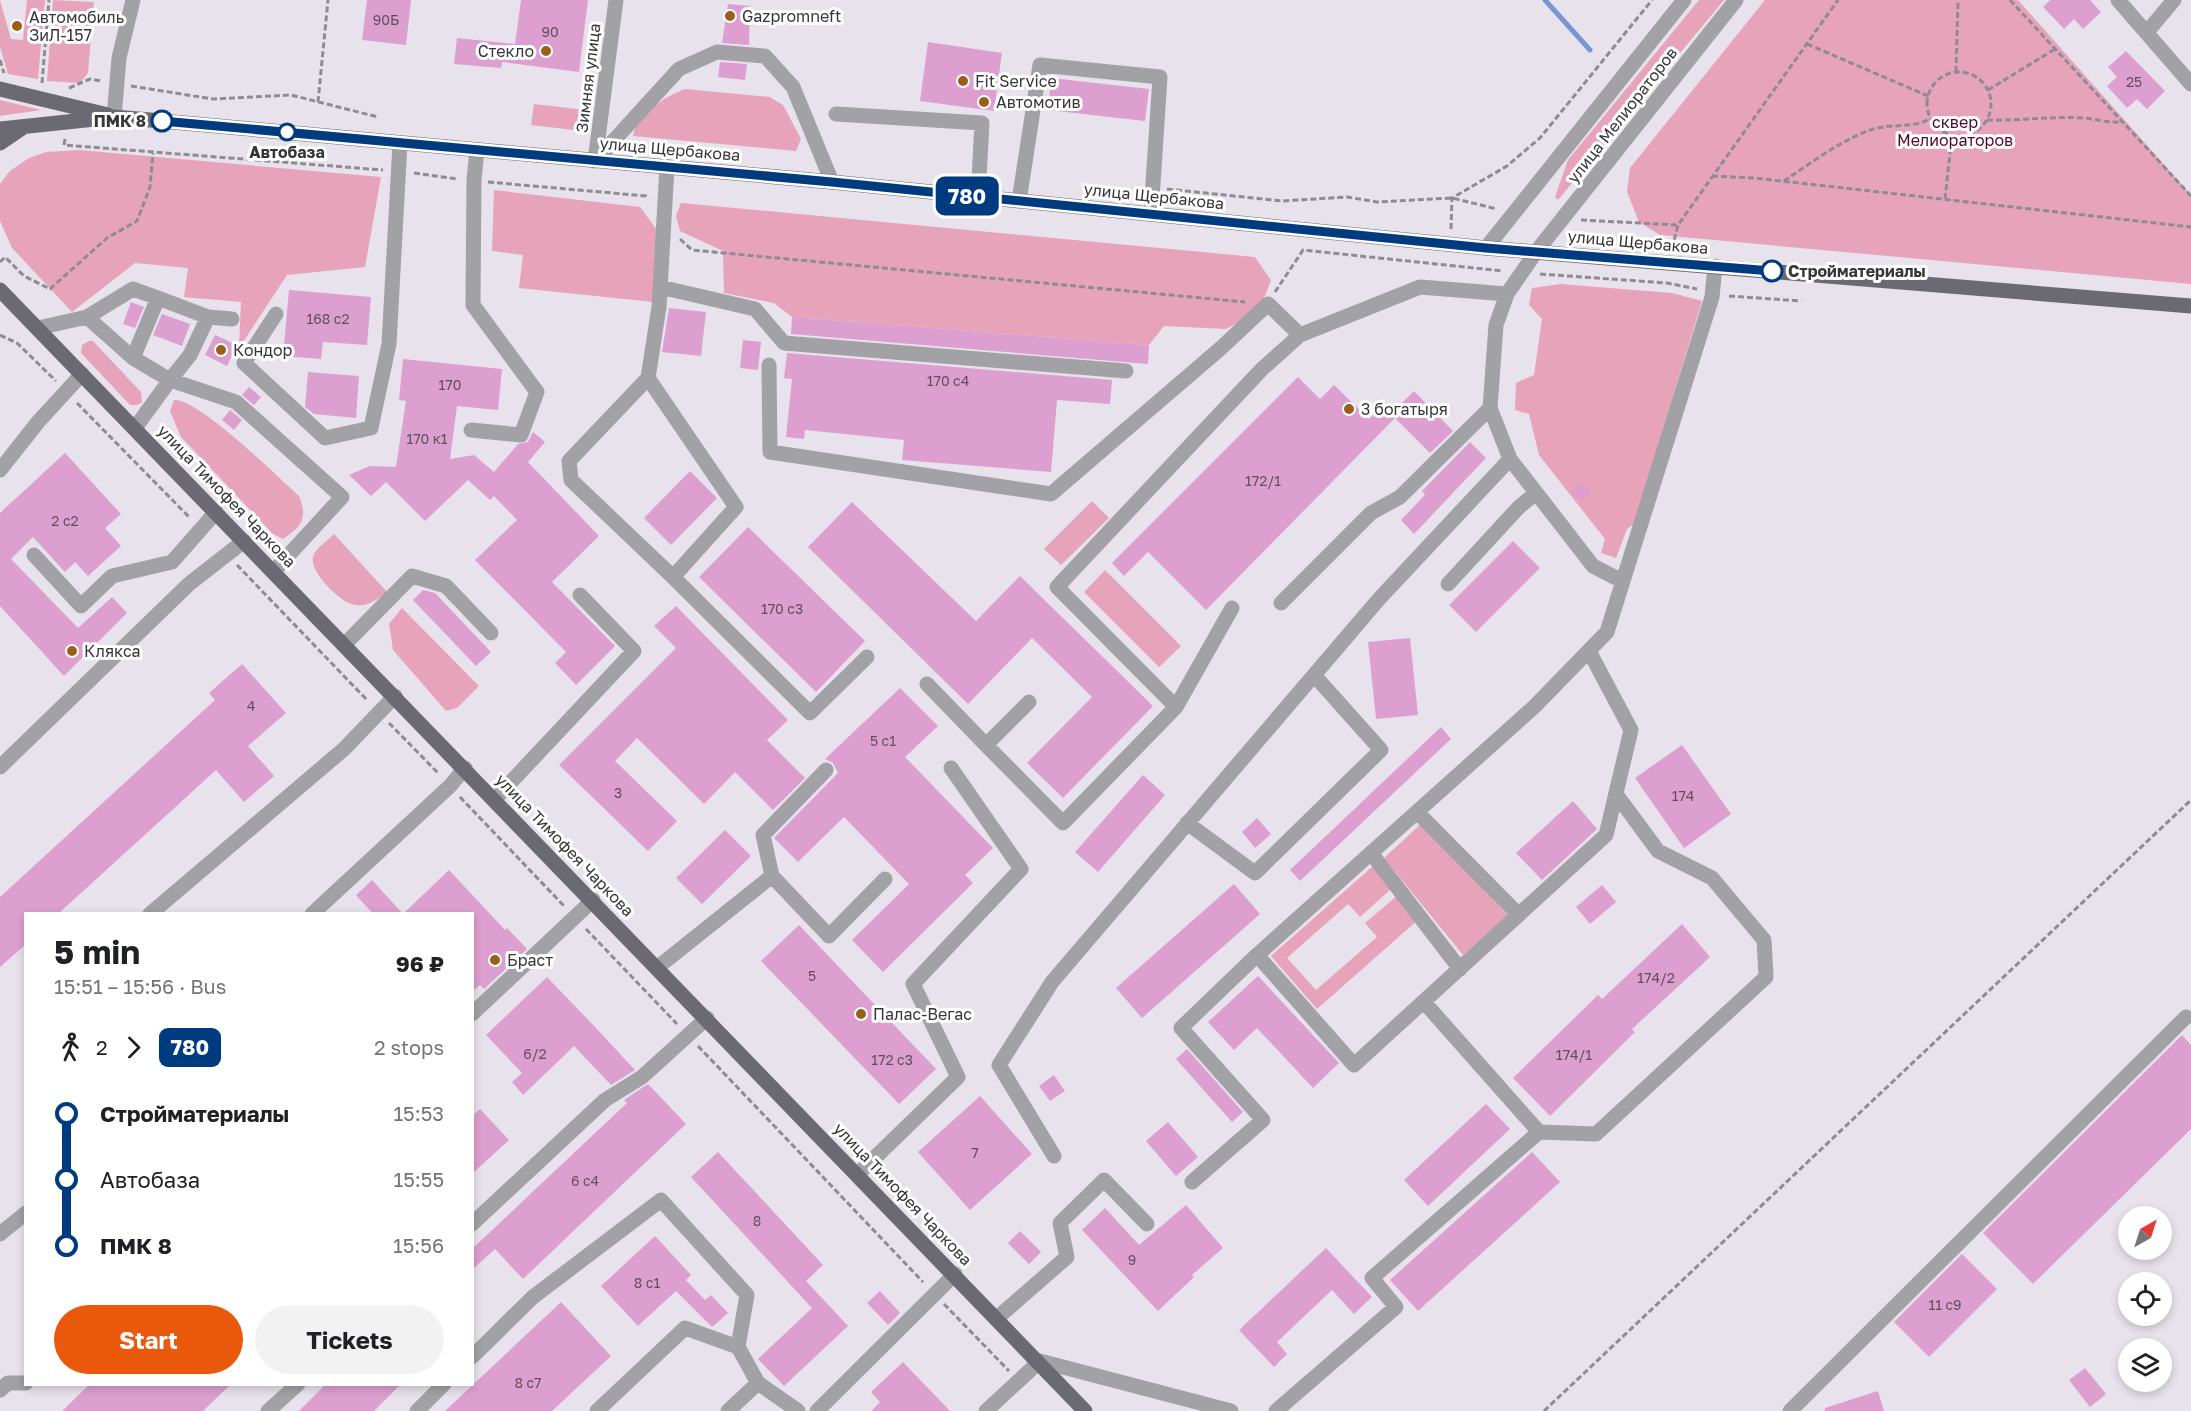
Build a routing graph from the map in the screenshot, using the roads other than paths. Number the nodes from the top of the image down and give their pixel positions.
1 (133, 0) edge
2 (616, 0) edge
3 (1684, 0) edge
4 (1736, 0) edge
5 (2118, 0) edge
6 (2174, 0) edge
7 (2147, 32) junction
8 (2, 82) edge
9 (2191, 84) edge
10 (836, 114) dead end
11 (114, 117) junction
12 (26, 125) junction
13 (0, 129) edge
14 (0, 143) edge
15 (400, 143) junction
16 (477, 150) junction
17 (595, 161) junction
18 (668, 167) junction
19 (832, 182) junction
20 (978, 197) junction
21 (1019, 201) junction
22 (1151, 214) junction
23 (1486, 248) junction
24 (1536, 252) junction
25 (1715, 266) junction
26 (0, 282) edge
27 (660, 287) junction
28 (0, 290) edge
29 (1507, 294) junction
30 (158, 298) junction
31 (17, 306) junction
32 (2191, 306) edge
33 (276, 314) dead end
34 (87, 317) junction
35 (208, 317) junction
36 (232, 319) dead end
37 (38, 328) junction
38 (1300, 335) junction
39 (133, 358) junction
40 (769, 365) dead end
41 (1126, 371) dead end
42 (82, 374) junction
43 (648, 378) junction
44 (170, 380) junction
45 (1490, 408) junction
46 (135, 428) junction
47 (471, 430) dead end
48 (1510, 459) junction
49 (0, 470) edge
50 (1536, 493) junction
51 (216, 512) junction
52 (244, 540) junction
53 (34, 555) dead end
54 (274, 571) junction
55 (673, 577) junction
56 (1622, 581) junction
57 (1448, 584) dead end
58 (580, 595) dead end
59 (1281, 603) dead end
60 (1232, 608) dead end
61 (491, 633) dead end
62 (345, 644) junction
63 (1589, 651) junction
64 (867, 657) dead end
65 (1314, 675) junction
66 (927, 684) dead end
67 (395, 696) junction
68 (1029, 702) dead end
69 (1176, 706) junction
70 (986, 746) junction
71 (0, 767) edge
72 (465, 768) junction
73 (951, 768) dead end
74 (826, 770) dead end
75 (1616, 794) junction
76 (495, 799) junction
77 (1418, 812) junction
78 (1187, 823) junction
79 (1371, 853) junction
80 (772, 876) junction
81 (885, 879) dead end
82 (593, 900) junction
83 (152, 912) edge
84 (314, 912) edge
85 (1518, 915) junction
86 (1257, 955) junction
87 (658, 967) junction
88 (1460, 969) junction
89 (1424, 1002) junction
90 (474, 1012) edge
91 (2186, 1017) dead end
92 (707, 1018) junction
93 (1539, 1132) junction
94 (1054, 1155) dead end
95 (858, 1174) junction
96 (1192, 1182) dead end
97 (24, 1215) edge
98 (474, 1222) edge
99 (1147, 1224) dead end
100 (0, 1234) edge
101 (955, 1274) junction
102 (997, 1318) junction
103 (738, 1347) junction
104 (474, 1355) edge
105 (1040, 1361) junction
106 (24, 1383) edge
107 (758, 1383) junction
108 (296, 1386) edge
109 (442, 1386) edge
110 (0, 1390) edge
111 (268, 1411) edge
112 (417, 1411) edge
113 (597, 1411) edge
114 (728, 1411) edge
115 (798, 1411) edge
116 (816, 1411) edge
117 (986, 1411) edge
118 (1085, 1411) edge
119 (1231, 1411) edge
120 (1276, 1411) edge
121 (1790, 1411) edge

1 - 11 street
2 - 17 street, Зимняя улица
3 - 23 street, улица Мелиораторов
4 - 24 street, улица Мелиораторов
5 - 7 street
6 - 7 street
7 - 9 street
8 - 11 main road
10 - 20 street
11 - 12 main road
11 - 15 main road, улица Щербакова
12 - 13 main road
12 - 14 main road
15 - 16 main road, улица Щербакова
15 - 33 street
16 - 17 main road, улица Щербакова
16 - 47 street
17 - 18 main road, улица Щербакова
17 - 19 street
18 - 19 main road, улица Щербакова
18 - 27 street
19 - 20 main road, улица Щербакова
20 - 21 main road, улица Щербакова
21 - 22 main road, улица Щербакова
21 - 22 street
22 - 23 main road, улица Щербакова
23 - 24 main road, улица Щербакова
24 - 25 main road, улица Щербакова
24 - 29 street, улица Мелиораторов
25 - 32 main road, улица Щербакова
25 - 56 street
26 - 31 main road
27 - 41 street
27 - 43 street
28 - 31 main road
29 - 38 street
29 - 45 street, улица Мелиораторов
30 - 34 street
30 - 35 street
30 - 39 street
31 - 37 main road, улица Тимофея Чаркова
34 - 37 street
34 - 39 street
35 - 36 street
35 - 44 street
37 - 42 main road, улица Тимофея Чаркова
38 - 40 street
38 - 69 street
39 - 44 street
42 - 46 main road, улица Тимофея Чаркова
42 - 49 street
43 - 55 street
43 - 55 street
44 - 46 street
44 - 54 street
45 - 48 street
45 - 59 street
46 - 51 main road, улица Тимофея Чаркова
48 - 50 street
48 - 65 street
50 - 56 street
50 - 57 street
51 - 52 main road, улица Тимофея Чаркова
51 - 53 street
52 - 54 main road, улица Тимофея Чаркова
52 - 71 street
54 - 62 main road, улица Тимофея Чаркова
55 - 64 street
56 - 63 street
58 - 76 street
60 - 69 street
61 - 62 street
62 - 67 main road, улица Тимофея Чаркова
63 - 75 street
63 - 77 street
65 - 78 street
65 - 78 street
66 - 70 street
67 - 72 main road, улица Тимофея Чаркова
67 - 83 street
68 - 70 street
69 - 70 street
72 - 76 main road, улица Тимофея Чаркова
72 - 84 street
73 - 95 street
74 - 80 street
75 - 85 street
75 - 93 street
76 - 82 main road, улица Тимофея Чаркова
77 - 79 street
77 - 85 street
78 - 94 street
79 - 86 street
79 - 88 street
80 - 81 street
80 - 87 street
82 - 87 main road, улица Тимофея Чаркова
82 - 90 street
85 - 88 street
86 - 89 street
86 - 96 street
87 - 92 main road, улица Тимофея Чаркова
88 - 89 street
89 - 93 street
91 - 121 street
92 - 95 main road, улица Тимофея Чаркова
92 - 98 street
93 - 120 street
95 - 101 main road, улица Тимофея Чаркова
97 - 100 street
99 - 102 street
101 - 102 main road, улица Тимофея Чаркова
101 - 116 street
102 - 105 main road, улица Тимофея Чаркова
103 - 104 street
103 - 107 street
103 - 113 street
105 - 117 street
105 - 118 main road, улица Тимофея Чаркова
105 - 119 street
106 - 110 street
107 - 114 street
107 - 115 street
108 - 111 street
109 - 112 street

